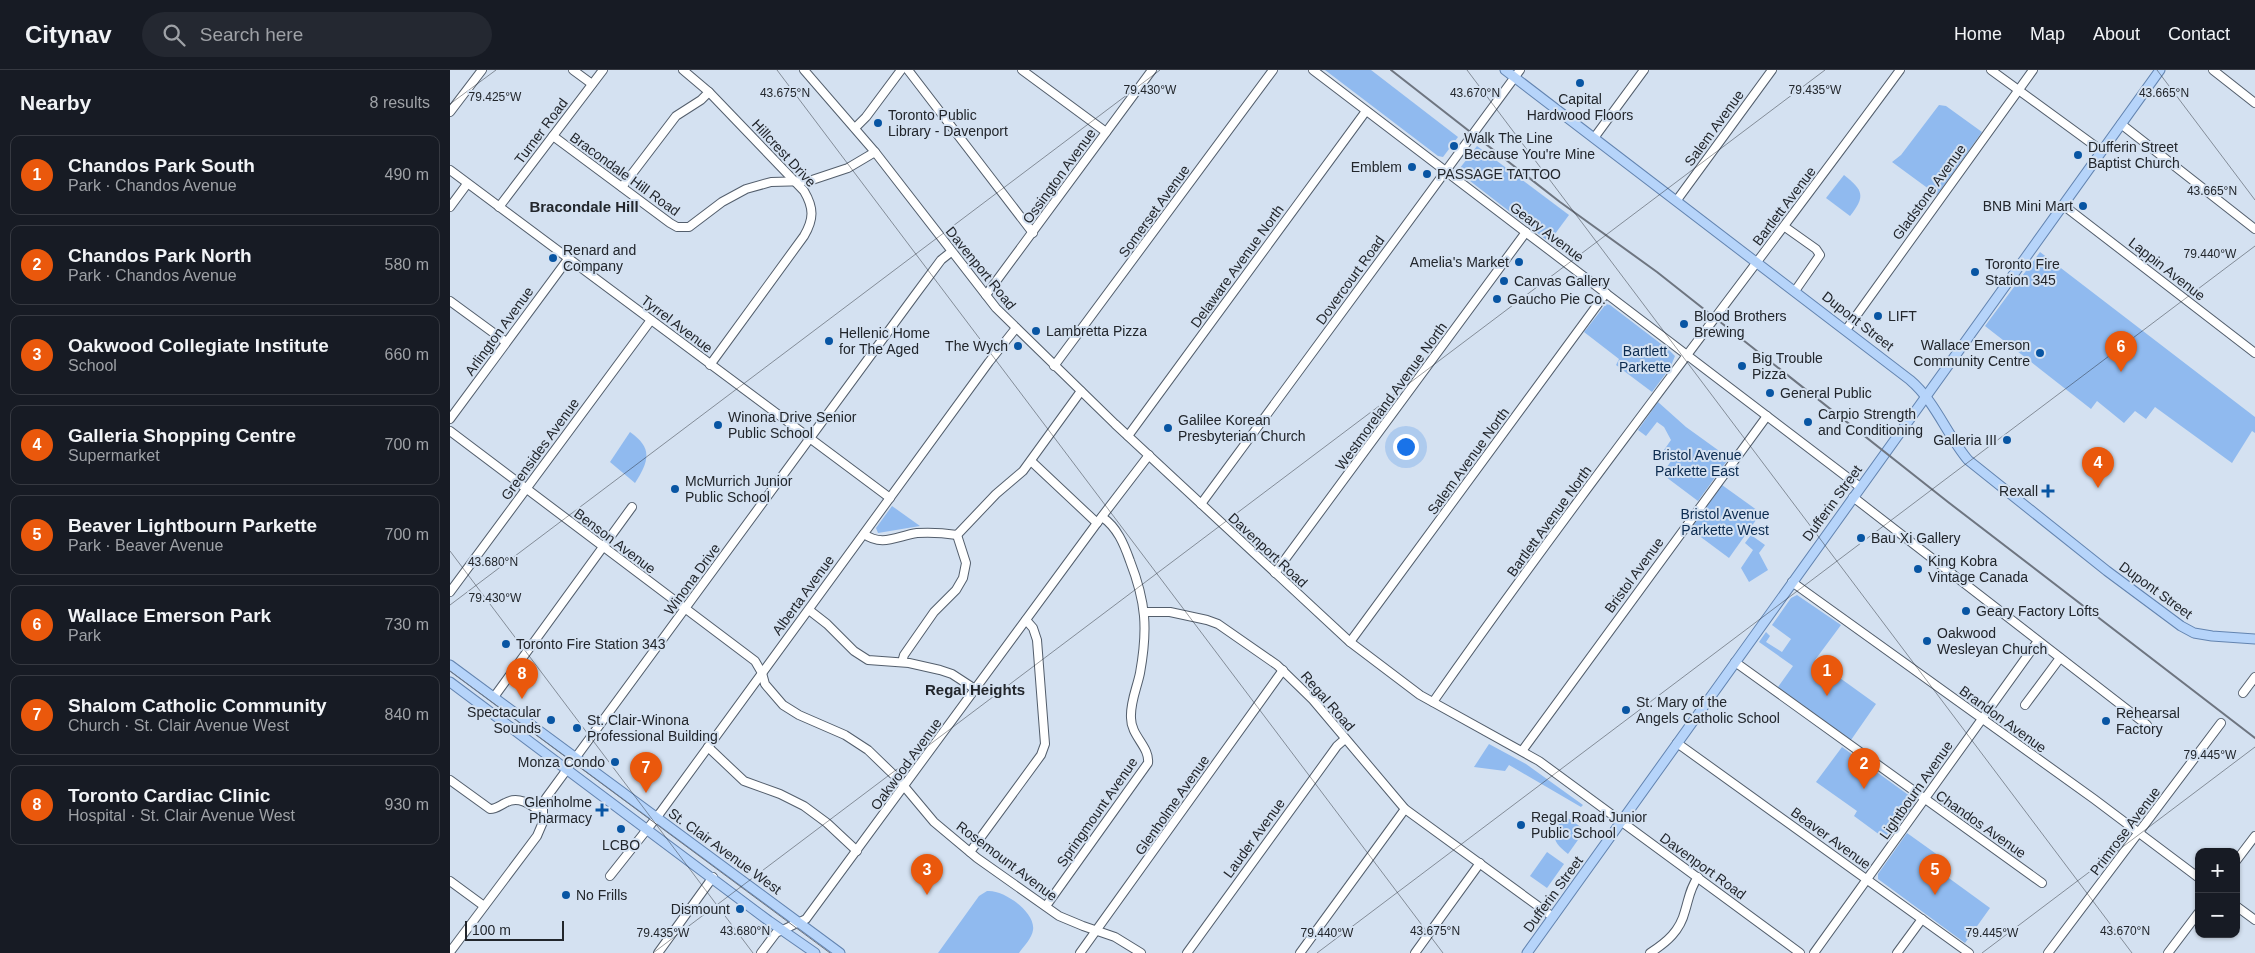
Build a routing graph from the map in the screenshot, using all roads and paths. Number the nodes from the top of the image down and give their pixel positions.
1 (482, 70) edge
2 (574, 70) edge
3 (603, 70) edge
4 (684, 70) edge
5 (804, 70) edge
6 (901, 70) edge
7 (908, 70) edge
8 (1022, 70) edge
9 (1152, 70) edge
10 (1273, 70) edge
11 (1313, 70) edge
12 (1505, 70) edge
13 (1644, 70) edge
14 (1772, 70) edge
15 (1900, 70) edge
16 (1991, 70) edge
17 (2033, 70) edge
18 (2160, 70) edge
19 (2212, 70) edge
20 (1517, 73) edge
21 (592, 84) junction
22 (2018, 90) junction
23 (709, 92) junction
24 (2255, 103) edge
25 (1366, 111) junction
26 (450, 112) edge
27 (2121, 124) junction
28 (855, 128) junction
29 (1106, 132) junction
30 (553, 136) junction
31 (1594, 138) junction
32 (2102, 151) junction
33 (875, 152) junction
34 (450, 170) edge
35 (1445, 171) junction
36 (794, 181) junction
37 (467, 184) junction
38 (622, 187) junction
39 (1677, 200) junction
40 (2063, 205) junction
41 (450, 207) edge
42 (499, 207) junction
43 (1785, 227) junction
44 (2255, 229) edge
45 (1526, 232) junction
46 (1033, 233) junction
47 (951, 252) junction
48 (568, 259) junction
49 (1758, 262) junction
50 (1796, 290) junction
51 (1606, 293) junction
52 (986, 295) junction
53 (450, 301) edge
54 (651, 320) junction
55 (1016, 328) junction
56 (1846, 330) junction
57 (506, 342) junction
58 (2255, 353) edge
59 (1687, 355) junction
60 (710, 365) junction
61 (1054, 366) junction
62 (1081, 391) junction
63 (1926, 396) junction
64 (1767, 416) junction
65 (450, 419) edge
66 (450, 431) edge
67 (1128, 436) junction
68 (811, 439) junction
69 (1148, 455) junction
70 (1031, 461) junction
71 (1860, 487) junction
72 (525, 490) junction
73 (1853, 497) junction
74 (890, 498) junction
75 (1201, 504) junction
76 (632, 507) dead end
77 (1099, 520) junction
78 (864, 534) junction
79 (957, 535) junction
80 (603, 547) junction
81 (1274, 573) junction
82 (1792, 582) junction
83 (450, 592) edge
84 (685, 609) junction
85 (809, 610) junction
86 (1145, 612) junction
87 (1026, 620) junction
88 (2255, 639) edge
89 (2038, 641) junction
90 (1350, 642) junction
91 (2060, 658) junction
92 (902, 662) junction
93 (1735, 662) junction
94 (450, 665) edge
95 (1284, 670) junction
96 (762, 673) junction
97 (2255, 677) edge
98 (450, 682) edge
99 (975, 689) junction
100 (2243, 693) dead end
101 (494, 697) junction
102 (1433, 702) junction
103 (2025, 705) dead end
104 (1982, 719) junction
105 (2221, 723) dead end
106 (2147, 725) dead end
107 (1345, 739) junction
108 (1677, 743) junction
109 (708, 747) junction
110 (1522, 751) junction
111 (576, 757) junction
112 (568, 770) junction
113 (450, 780) edge
114 (904, 787) junction
115 (1925, 800) junction
116 (1405, 809) junction
117 (542, 813) junction
118 (656, 818) junction
119 (1622, 821) junction
120 (646, 829) junction
121 (2139, 833) junction
122 (2255, 836) edge
123 (858, 851) junction
124 (970, 852) junction
125 (2240, 856) edge
126 (1480, 863) junction
127 (2195, 875) edge
128 (610, 876) dead end
129 (713, 877) junction
130 (1698, 877) junction
131 (1867, 880) junction
132 (450, 881) edge
133 (2042, 883) dead end
134 (484, 906) junction
135 (1046, 906) junction
136 (2240, 909) edge
137 (1553, 917) junction
138 (2195, 917) edge
139 (1922, 919) junction
140 (2255, 920) edge
141 (800, 924) junction
142 (782, 930) junction
143 (1097, 931) junction
144 (450, 952) edge
145 (658, 953) edge
146 (761, 953) edge
147 (815, 953) edge
148 (840, 953) edge
149 (1080, 953) edge
150 (1141, 953) edge
151 (1187, 953) edge
152 (1300, 953) edge
153 (1415, 953) edge
154 (1527, 953) edge
155 (1650, 953) edge
156 (1800, 953) edge
157 (1814, 953) edge
158 (1897, 953) edge
159 (1970, 953) edge
160 (2048, 953) edge
161 (2168, 953) edge

1 - 26 street
2 - 21 street
3 - 21 street, Turner Road
4 - 23 street, Hillcrest Drive
5 - 28 street, Davenport Road
6 - 28 street
7 - 46 street
8 - 29 street
9 - 29 street, Ossington Avenue
10 - 61 street, Somerset Avenue
11 - 25 street, Geary Avenue
12 - 20 main road, Dupont Street
13 - 31 street
14 - 39 street, Salem Avenue
15 - 43 street, Bartlett Avenue
16 - 22 street
17 - 22 street, Gladstone Avenue
18 - 27 main road, Dufferin Street
19 - 24 street
20 - 31 main road, Dupont Street
20 - 35 street, Dovercourt Road
21 - 30 street, Turner Road
22 - 32 street
22 - 56 street, Gladstone Avenue
23 - 36 street, Hillcrest Drive
23 - 38 street
25 - 35 street, Geary Avenue
25 - 67 street, Delaware Avenue North
27 - 32 main road, Dufferin Street
27 - 44 street
28 - 33 street, Davenport Road
29 - 46 street, Ossington Avenue
30 - 38 street, Bracondale Hill Road
30 - 42 street, Turner Road
31 - 39 main road, Dupont Street
32 - 40 main road, Dufferin Street
33 - 36 street, Bracondale Hill Road
33 - 47 street, Davenport Road
34 - 37 street, Tyrrel Avenue
35 - 45 street, Geary Avenue
35 - 75 street, Dovercourt Road
36 - 38 street, Bracondale Hill Road
36 - 60 street, Hillcrest Drive
37 - 41 street
37 - 42 street, Tyrrel Avenue
39 - 49 main road, Dupont Street
40 - 58 street, Lappin Avenue
40 - 63 main road, Dufferin Street
42 - 48 street, Tyrrel Avenue
43 - 49 street, Bartlett Avenue
43 - 50 street
45 - 51 street, Geary Avenue
45 - 81 street, Westmoreland Avenue North
46 - 52 street, Ossington Avenue
47 - 52 street, Davenport Road
47 - 68 street, Winona Drive
48 - 54 street, Tyrrel Avenue
48 - 57 street, Arlington Avenue
49 - 50 main road, Dupont Street
49 - 59 street, Bartlett Avenue
50 - 56 main road, Dupont Street
51 - 59 street, Geary Avenue
51 - 90 street, Salem Avenue North
52 - 55 street, Davenport Road
53 - 57 street
54 - 60 street, Tyrrel Avenue
54 - 72 street, Greensides Avenue
55 - 61 street, Davenport Road
55 - 74 street, Alberta Avenue
56 - 63 main road, Dupont Street
57 - 65 street, Arlington Avenue
59 - 64 street, Geary Avenue
59 - 102 street, Bartlett Avenue North
60 - 68 street, Tyrrel Avenue
61 - 62 street, Davenport Road
62 - 67 street, Davenport Road
62 - 70 street
63 - 71 main road, Dufferin Street
63 - 88 main road, Dupont Street
64 - 71 street, Geary Avenue
64 - 110 street, Bristol Avenue
66 - 72 street, Benson Avenue
67 - 69 street, Davenport Road
68 - 74 street, Tyrrel Avenue
68 - 84 street, Winona Drive
69 - 75 street, Davenport Road
69 - 77 street, Oakwood Avenue
70 - 77 street
70 - 79 street
71 - 73 main road, Dufferin Street
72 - 80 street, Benson Avenue
72 - 83 street, Greensides Avenue
73 - 82 main road, Dufferin Street
73 - 89 street
74 - 78 street, Alberta Avenue
75 - 81 street, Davenport Road
76 - 80 street
77 - 86 street
77 - 87 street, Oakwood Avenue
78 - 79 street
78 - 85 street, Alberta Avenue
79 - 92 street
80 - 84 street, Benson Avenue
80 - 101 street
81 - 90 street, Davenport Road
82 - 93 main road, Dufferin Street
82 - 104 street, Brandon Avenue
84 - 96 street, Benson Avenue
84 - 111 street, Winona Drive
85 - 92 street
85 - 96 street, Alberta Avenue
86 - 95 street, Regal Road
86 - 135 street, Springmount Avenue
87 - 99 street, Oakwood Avenue
87 - 124 street
89 - 91 street
89 - 104 street, Lightbourn Avenue
90 - 102 street, Davenport Road
91 - 103 street
91 - 106 street
92 - 99 street
93 - 108 main road, Dufferin Street
93 - 115 street, Chandos Avenue
94 - 101 main road, St. Clair Avenue West
95 - 107 street, Regal Road
95 - 143 street, Glenholme Avenue
96 - 109 street, Alberta Avenue
96 - 114 street, Rosemount Avenue
97 - 100 street
98 - 112 main road, St. Clair Avenue West
99 - 114 street, Oakwood Avenue
101 - 111 main road, St. Clair Avenue West
102 - 110 street, Davenport Road
104 - 115 street, Lightbourn Avenue
104 - 121 street, Brandon Avenue
105 - 121 street, Primrose Avenue
107 - 116 street, Regal Road
107 - 151 street, Lauder Avenue
108 - 119 main road, Dufferin Street
108 - 131 street, Beaver Avenue
109 - 118 street, Alberta Avenue
109 - 123 street
110 - 119 street, Davenport Road
111 - 112 street, Winona Drive
111 - 118 main road, St. Clair Avenue West
112 - 117 street, Winona Drive
112 - 120 main road, St. Clair Avenue West
113 - 117 street
114 - 123 street, Oakwood Avenue
114 - 124 street, Rosemount Avenue
115 - 131 street, Lightbourn Avenue
115 - 133 street, Chandos Avenue
116 - 126 street, Regal Road
116 - 152 street
117 - 134 street, Winona Drive
118 - 120 street, Alberta Avenue
118 - 141 main road, St. Clair Avenue West
119 - 130 street, Davenport Road
119 - 137 main road, Dufferin Street
120 - 128 street, Alberta Avenue
120 - 129 main road, St. Clair Avenue West
121 - 127 street, Brandon Avenue
121 - 160 street, Primrose Avenue
122 - 125 street
123 - 141 street, Oakwood Avenue
124 - 135 street, Rosemount Avenue
126 - 137 street, Regal Road
126 - 153 street
129 - 142 main road, St. Clair Avenue West
129 - 145 street
130 - 155 street
130 - 156 street, Davenport Road
131 - 139 street, Beaver Avenue
131 - 157 street, Lightbourn Avenue
132 - 134 street
134 - 144 street, Winona Drive
135 - 143 street, Rosemount Avenue
136 - 140 street
137 - 154 main road, Dufferin Street
138 - 161 street
139 - 158 street
139 - 159 street, Beaver Avenue
141 - 142 street, Oakwood Avenue
141 - 148 main road, St. Clair Avenue West
142 - 146 street, Oakwood Avenue
142 - 147 main road, St. Clair Avenue West
143 - 149 street, Glenholme Avenue
143 - 150 street, Rosemount Avenue

